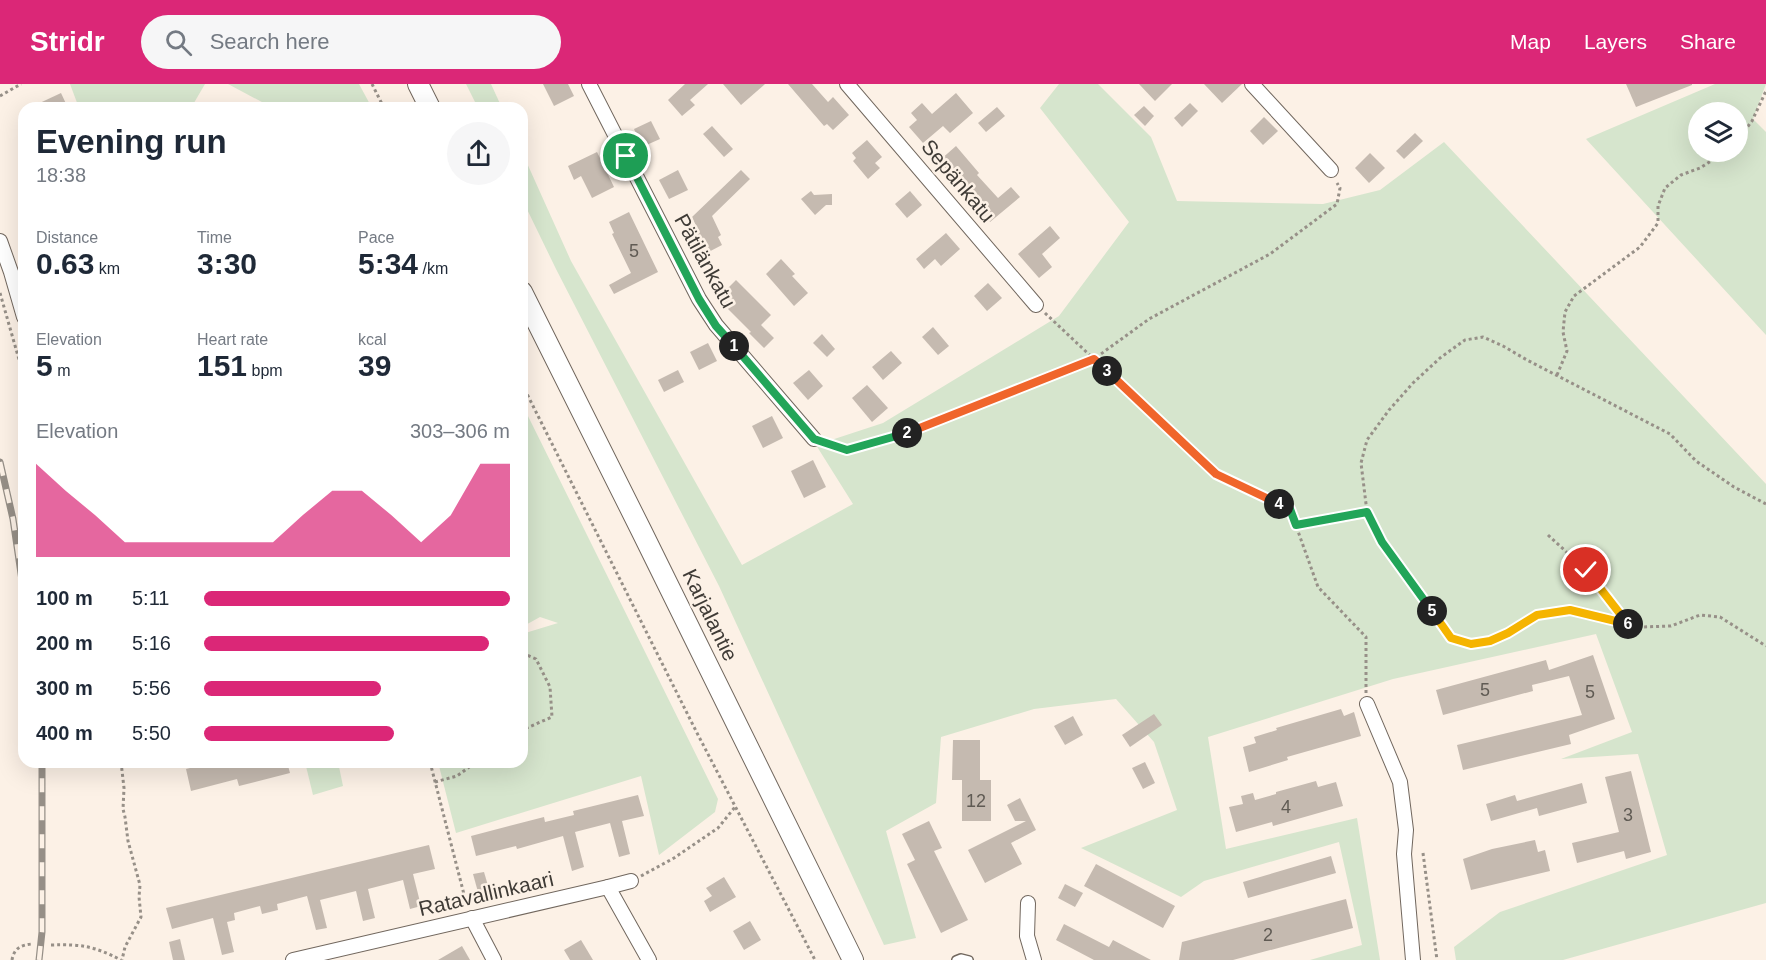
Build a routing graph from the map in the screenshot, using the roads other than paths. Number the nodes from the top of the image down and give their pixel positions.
1 (418, 84) edge
2 (589, 84) edge
3 (848, 84) edge
4 (1252, 84) edge
5 (427, 102) edge
6 (1331, 170) road end
7 (0, 241) edge
8 (18, 296) edge
9 (528, 304) edge
10 (1036, 305) road end
11 (814, 439) road end
12 (1366, 704) road end
13 (632, 880) road end
14 (608, 888) junction
15 (1029, 903) dead end
16 (472, 918) junction
17 (293, 960) edge
18 (494, 960) edge
19 (649, 960) edge
20 (853, 960) edge
21 (956, 960) edge
22 (969, 960) edge
23 (1034, 960) edge
24 (1413, 960) edge

1 - 5 main road
2 - 11 street, Pätilänkatu
3 - 10 street, Sepänkatu
4 - 6 street
7 - 8 street
9 - 20 main road, Karjalantie
12 - 24 street
13 - 14 street, Ratavallinkaari
14 - 16 street, Ratavallinkaari
14 - 19 street
15 - 23 street
16 - 17 street, Ratavallinkaari
16 - 18 street
21 - 22 lane

